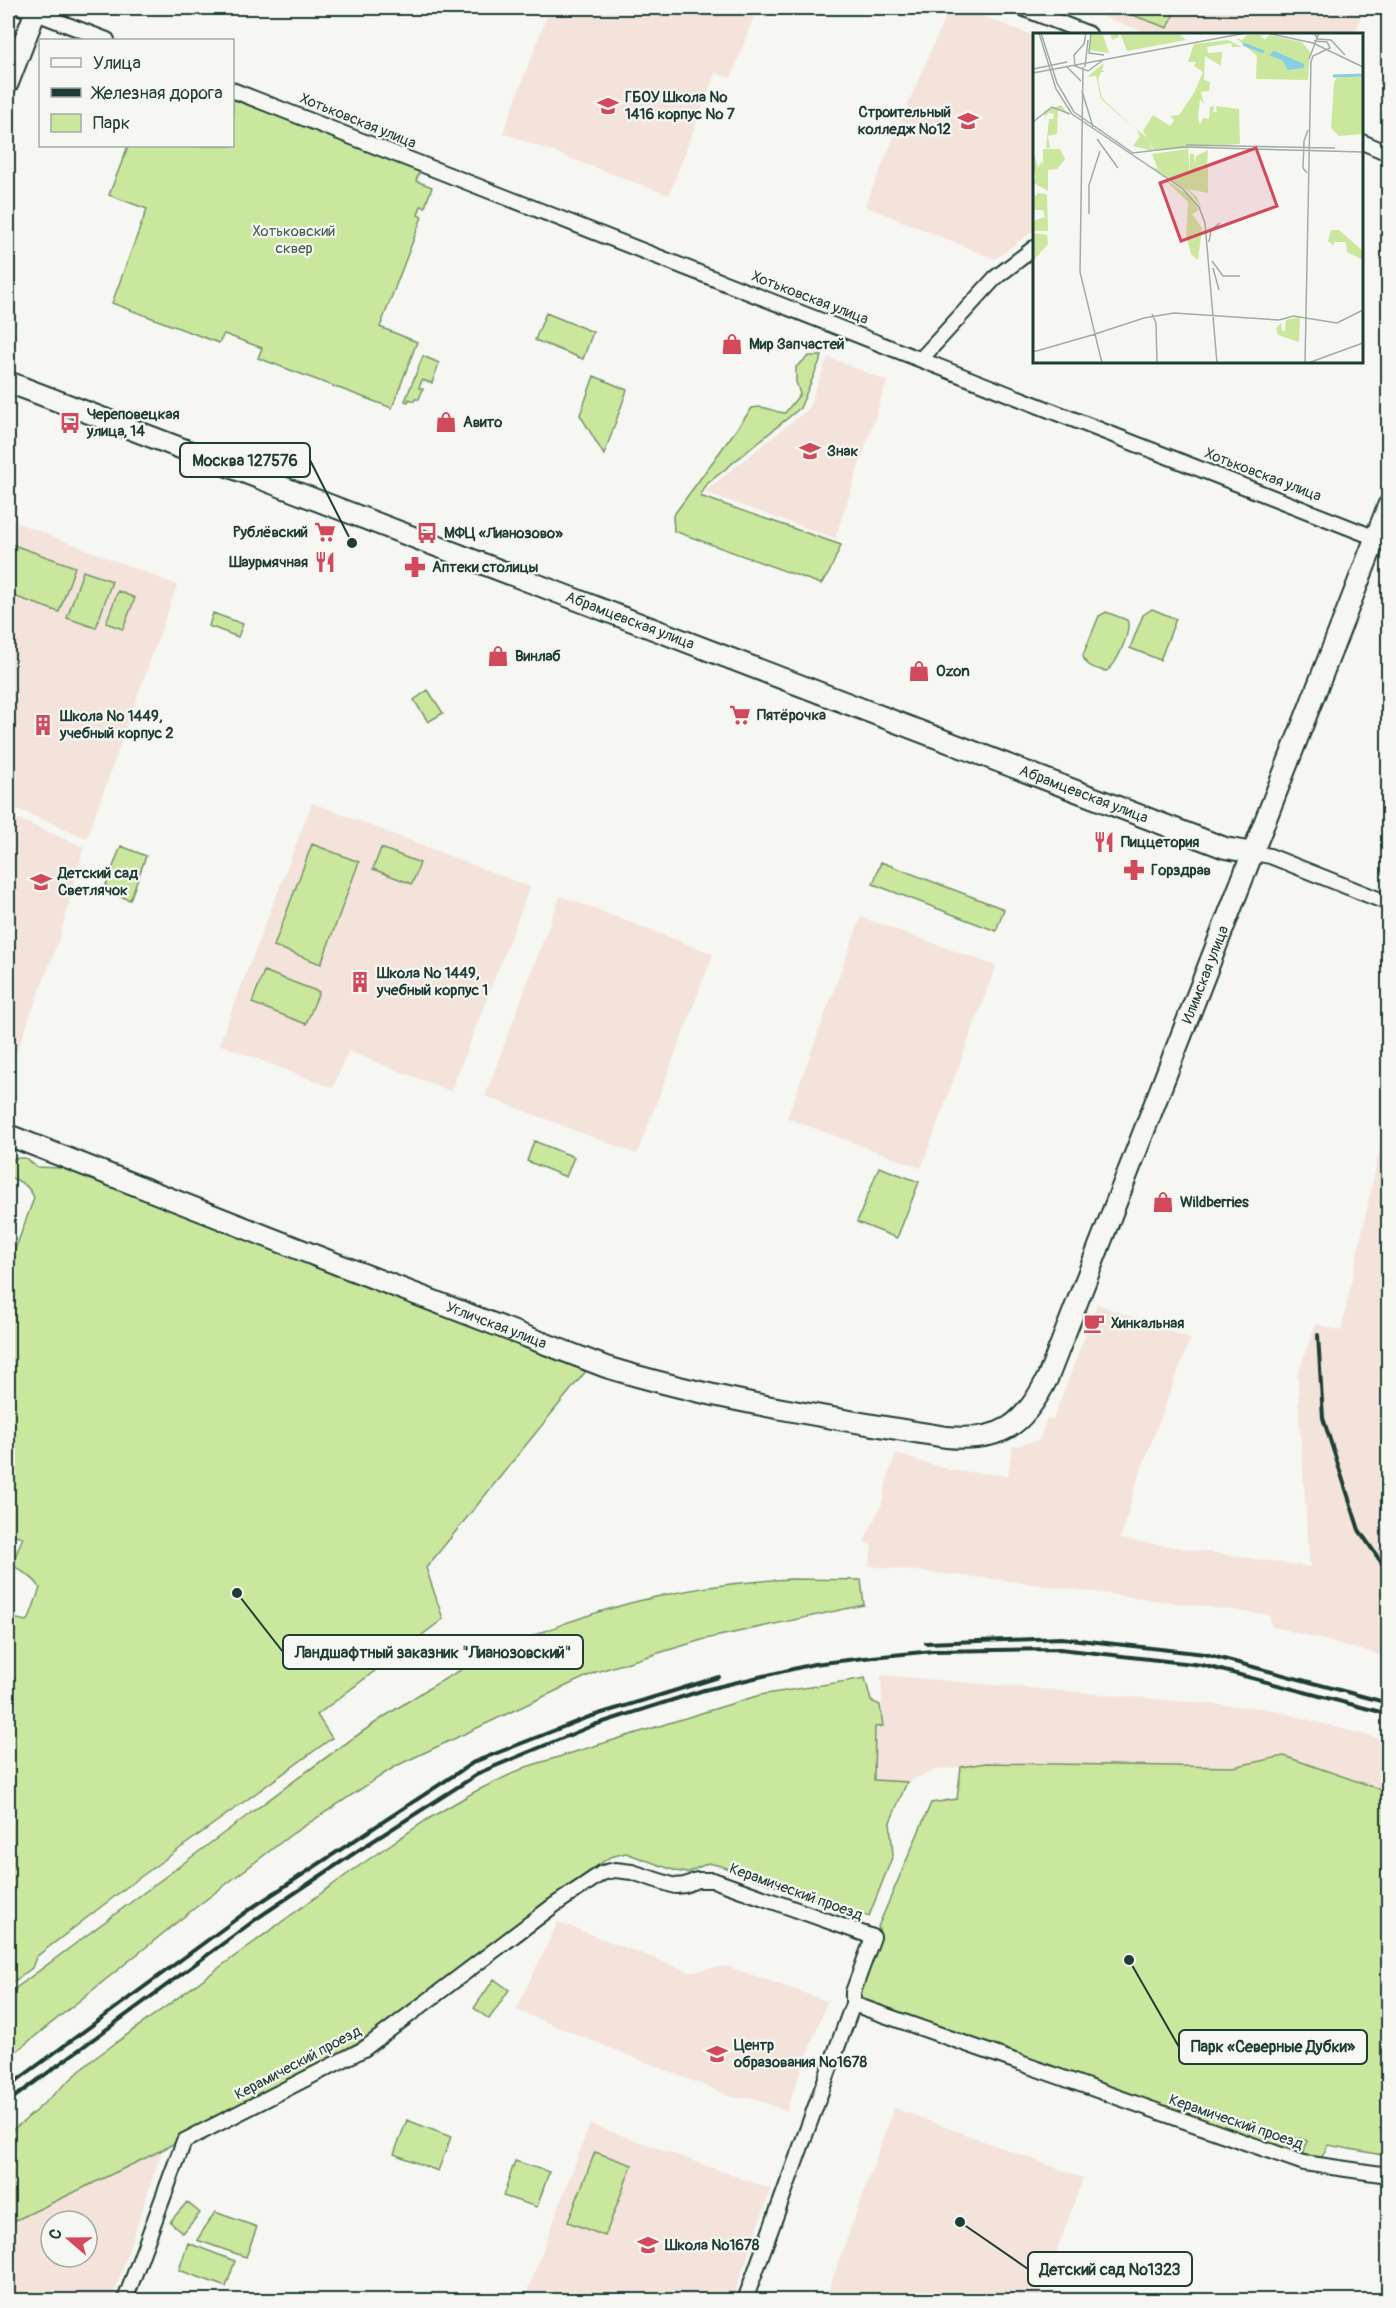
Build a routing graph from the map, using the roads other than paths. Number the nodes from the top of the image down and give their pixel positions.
1 (1022, 8) edge
2 (32, 9) edge
3 (1086, 33) edge
4 (105, 39) edge
5 (8, 83) edge
6 (234, 91) edge
7 (1363, 142) edge
8 (1389, 153) edge
9 (1033, 250) edge
10 (921, 360) junction
11 (8, 382) edge
12 (1389, 506) edge
13 (1376, 538) junction
14 (1254, 853) junction
15 (1389, 903) edge
16 (8, 1134) edge
17 (1002, 1432) joint
18 (853, 2004) junction
19 (1389, 2175) edge
20 (125, 2301) edge
21 (745, 2301) edge

1 - 3 street
2 - 4 street
2 - 5 street
6 - 10 street, Хотьковская улица
7 - 8 street
9 - 10 street
10 - 13 street, Хотьковская улица
11 - 14 street, Абрамцевская улица
12 - 13 street, Илимская улица
13 - 14 street, Илимская улица
14 - 15 street
14 - 17 street, Илимская улица
16 - 17 street, Угличская улица
18 - 19 street, Керамический проезд
18 - 20 street, Керамический проезд
18 - 21 street

